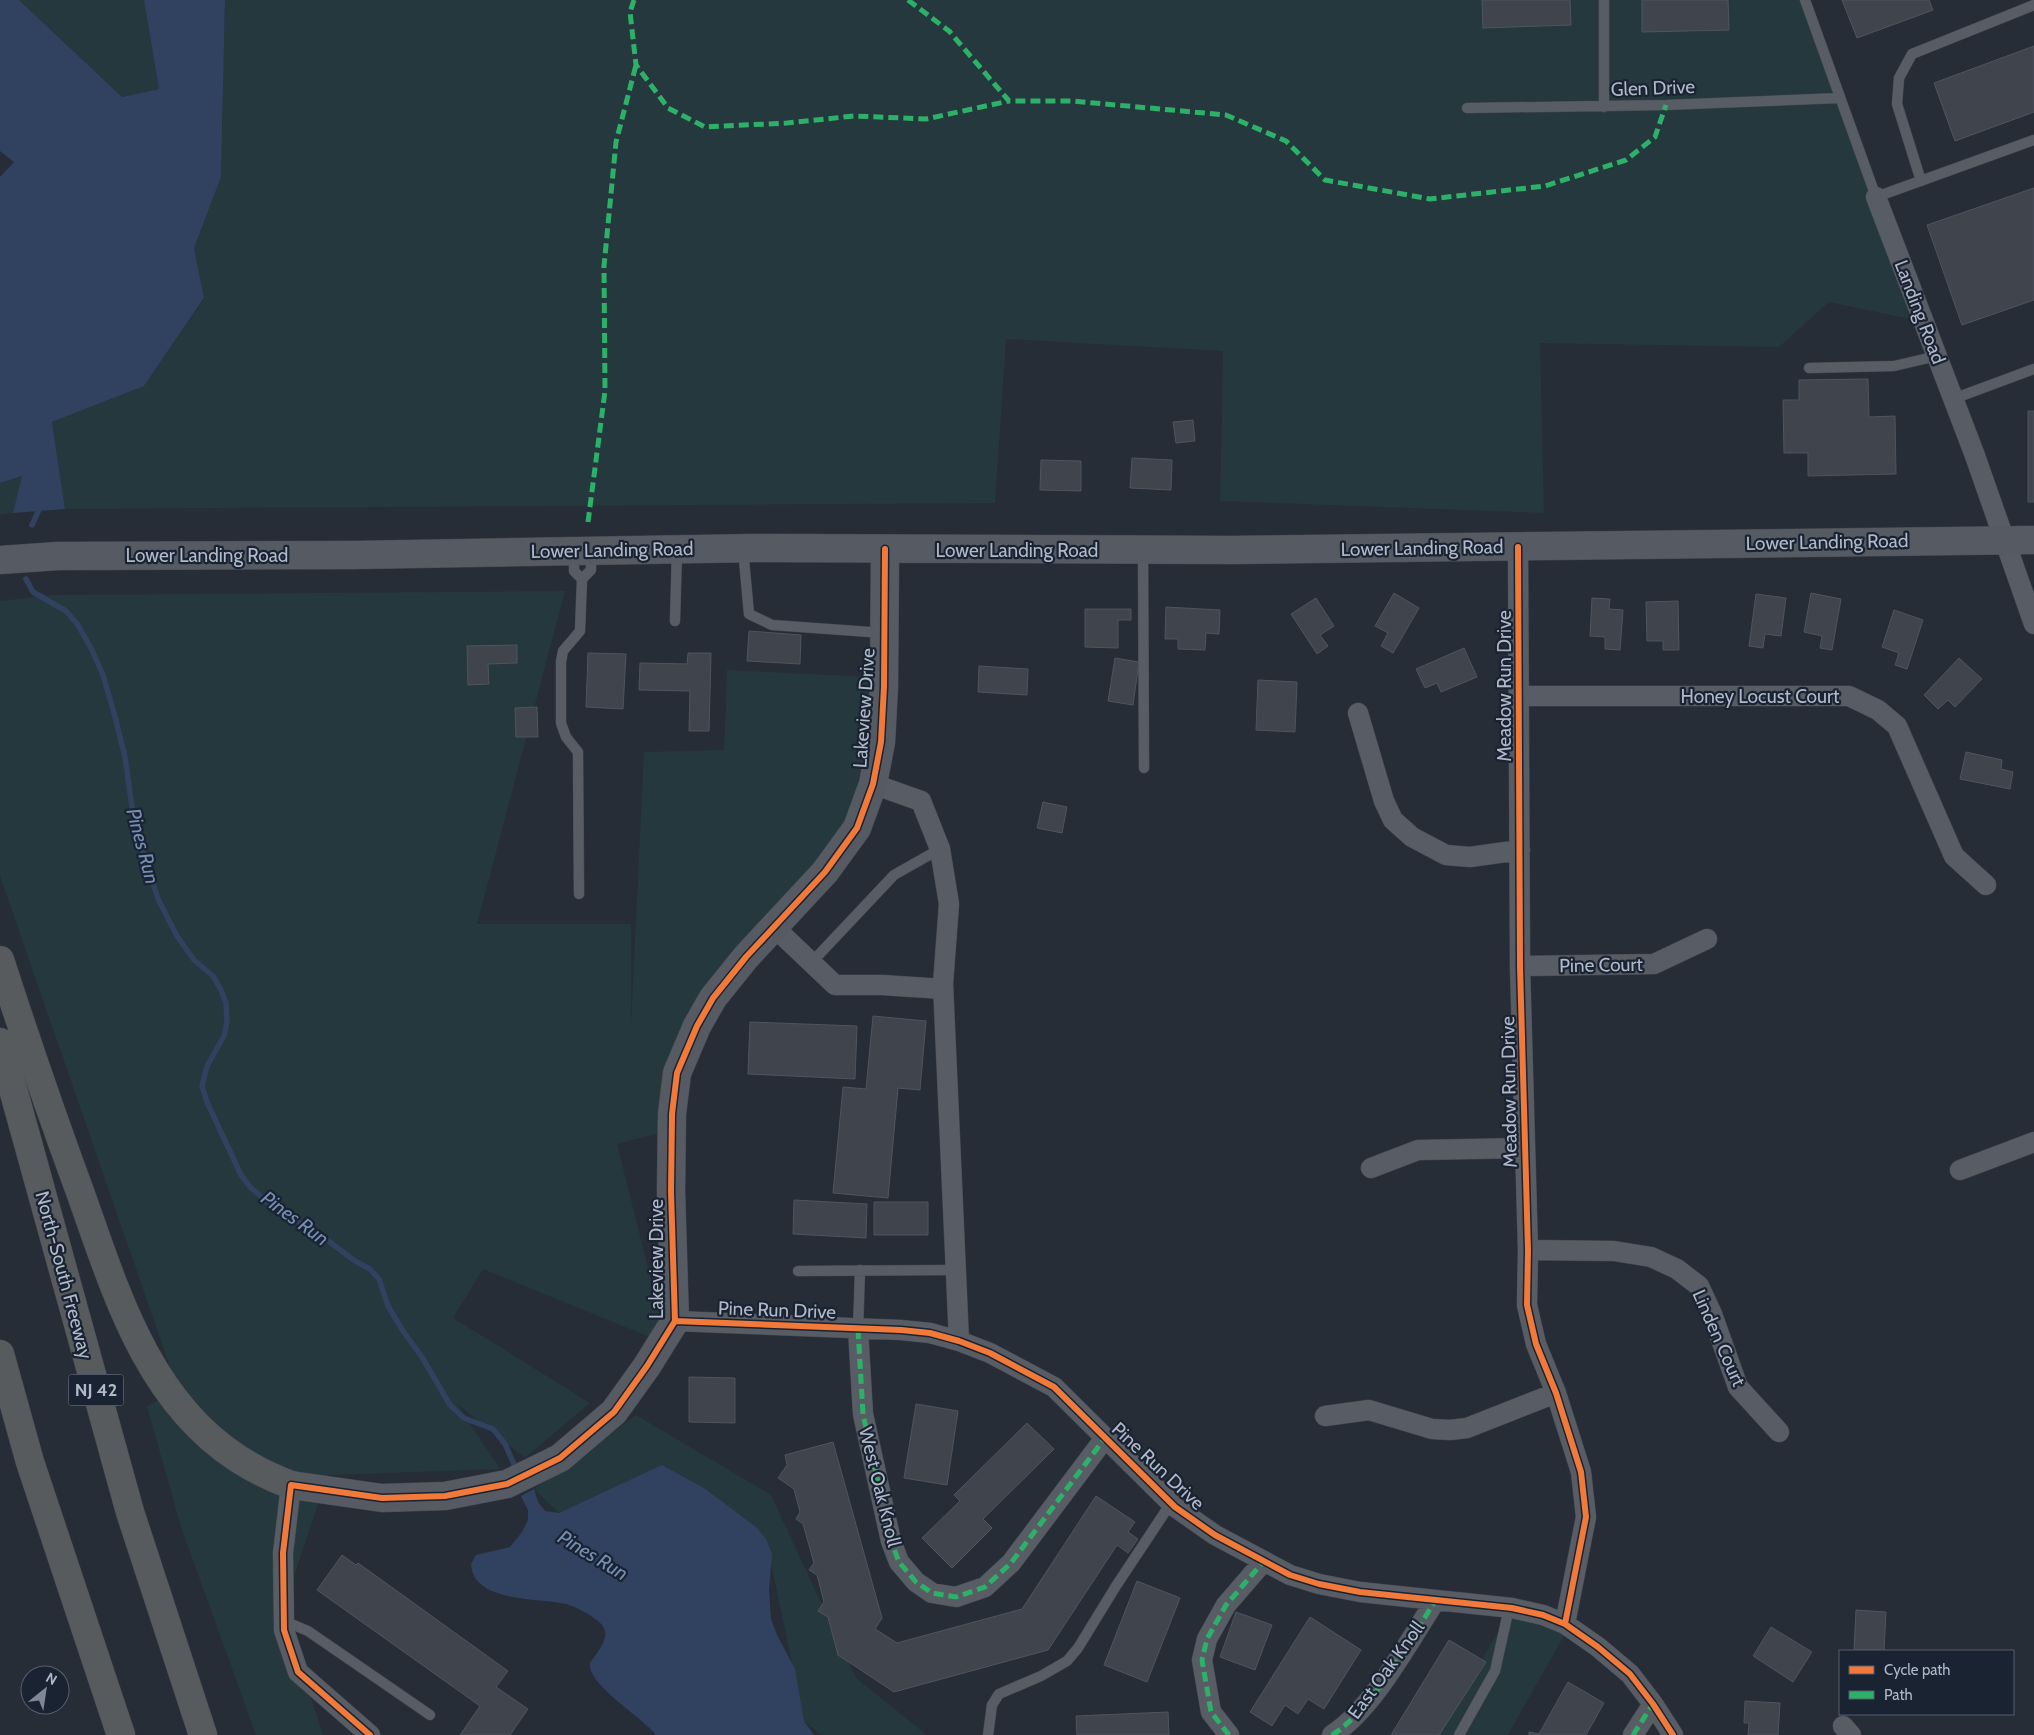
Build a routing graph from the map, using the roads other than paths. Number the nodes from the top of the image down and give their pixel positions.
1 (1604, 0) edge
2 (1805, 0) edge
3 (2034, 5) edge
4 (1840, 98) junction
5 (1604, 107) junction
6 (1467, 108) dead end
7 (2034, 140) edge
8 (1921, 181) junction
9 (1876, 197) junction
10 (1937, 356) junction
11 (1809, 368) dead end
12 (2034, 369) edge
13 (1953, 399) junction
14 (2004, 540) junction
15 (2034, 540) edge
16 (1518, 546) junction
17 (743, 548) junction
18 (677, 549) junction
19 (885, 549) junction
20 (1143, 550) junction
21 (582, 551) junction
22 (0, 560) edge
23 (582, 579) junction
24 (675, 620) dead end
25 (2034, 624) edge
26 (884, 633) junction
27 (1519, 696) junction
28 (1358, 713) dead end
29 (1144, 768) dead end
30 (873, 784) junction
31 (940, 849) junction
32 (1520, 850) junction
33 (1986, 885) dead end
34 (579, 894) dead end
35 (774, 927) junction
36 (1707, 939) dead end
37 (0, 960) edge
38 (811, 962) junction
39 (1520, 966) junction
40 (943, 989) junction
41 (0, 1042) edge
42 (2034, 1142) edge
43 (1525, 1148) junction
44 (1371, 1168) dead end
45 (1960, 1170) dead end
46 (1528, 1250) junction
47 (860, 1270) junction
48 (956, 1270) junction
49 (798, 1271) dead end
50 (675, 1321) junction
51 (858, 1329) junction
52 (959, 1341) junction
53 (0, 1354) edge
54 (1556, 1393) junction
55 (1325, 1416) dead end
56 (1779, 1432) dead end
57 (1106, 1438) junction
58 (291, 1485) junction
59 (1171, 1503) junction
60 (1264, 1561) junction
61 (1436, 1600) junction
62 (1509, 1608) junction
63 (284, 1621) junction
64 (1565, 1624) junction
65 (1653, 1704) junction
66 (430, 1715) dead end
67 (121, 1735) edge
68 (203, 1735) edge
69 (370, 1735) edge
70 (988, 1735) edge
71 (1229, 1735) edge
72 (1332, 1735) edge
73 (1459, 1735) edge
74 (1633, 1735) edge
75 (1673, 1735) edge

1 - 5 lane
2 - 4 lane, Landing Road
3 - 8 lane
4 - 5 lane, Glen Drive
4 - 9 lane, Landing Road
5 - 6 lane, Glen Drive
7 - 8 lane
8 - 9 lane
9 - 10 street, Landing Road
10 - 11 lane
10 - 13 street, Landing Road
12 - 13 lane
13 - 14 street, Landing Road
14 - 15 main road, Lower Landing Road
14 - 16 main road, Lower Landing Road
14 - 25 street, Landing Road
16 - 20 main road, Lower Landing Road
16 - 27 street, Meadow Run Drive
17 - 18 main road, Lower Landing Road
17 - 19 main road, Lower Landing Road
17 - 26 lane
18 - 21 main road, Lower Landing Road
18 - 24 lane
19 - 20 main road, Lower Landing Road
19 - 26 main road, Lakeview Drive
20 - 29 lane
21 - 22 main road, Lower Landing Road
21 - 23 lane
21 - 23 lane
23 - 34 lane
26 - 30 main road, Lakeview Drive
27 - 32 street, Meadow Run Drive
27 - 33 street, Honey Locust Court
28 - 32 street
30 - 31 street
30 - 35 main road, Lakeview Drive
31 - 38 lane
31 - 40 street
32 - 39 street, Meadow Run Drive
35 - 38 street
35 - 50 main road, Lakeview Drive
36 - 39 street, Pine Court
37 - 58 highway
38 - 40 street
39 - 43 street, Meadow Run Drive
40 - 48 street
41 - 68 highway, North-South Freeway / NJ 42
42 - 45 street
43 - 44 street
43 - 46 street, Meadow Run Drive
46 - 54 street, Meadow Run Drive
46 - 56 street, Linden Court
47 - 48 lane
47 - 49 lane
47 - 51 lane
48 - 52 street
50 - 51 street, Pine Run Drive
50 - 58 main road, Lakeview Drive
51 - 52 street, Pine Run Drive
51 - 57 street, West Oak Knoll
52 - 57 street, Pine Run Drive
53 - 67 highway
54 - 55 street
54 - 64 street, Meadow Run Drive
57 - 59 street, Pine Run Drive
58 - 63 street
59 - 60 street, Pine Run Drive
59 - 70 lane
60 - 61 street, Pine Run Drive
60 - 71 street
61 - 62 street, Pine Run Drive
61 - 72 street, East Oak Knoll
62 - 64 street, Pine Run Drive
62 - 73 lane
63 - 66 lane
63 - 69 street
64 - 65 street, Pine Run Drive
65 - 74 street
65 - 75 street, Pine Run Drive

